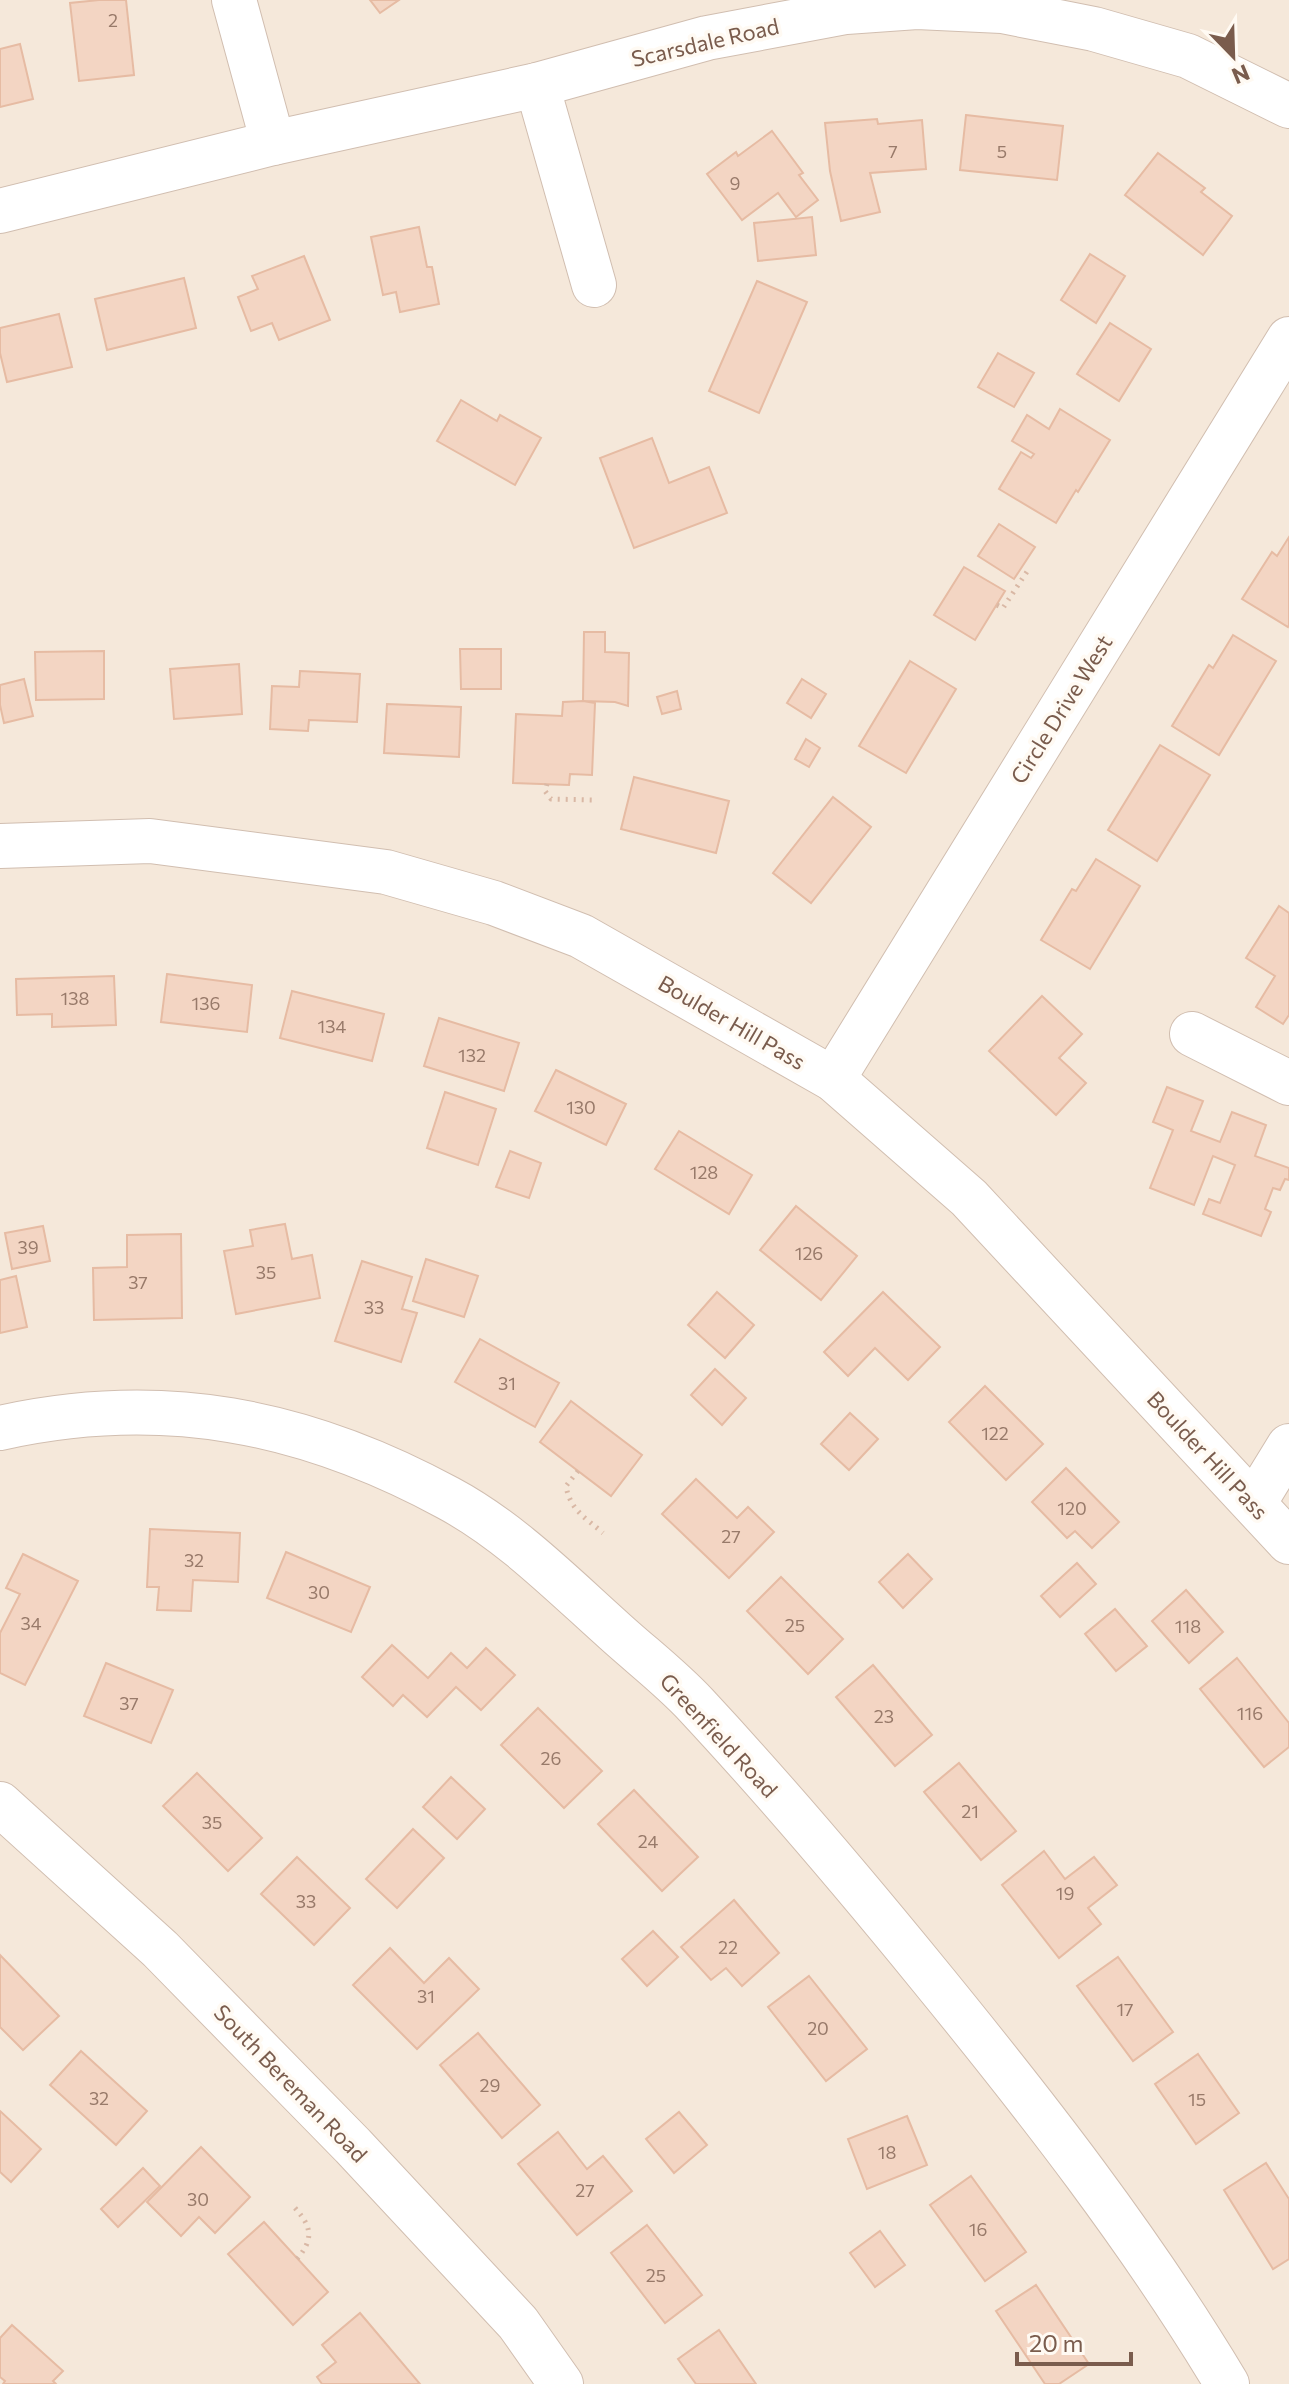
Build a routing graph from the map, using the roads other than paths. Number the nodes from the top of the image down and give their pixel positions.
1 (234, 0) edge
2 (1002, 6) edge
3 (537, 85) junction
4 (1289, 106) edge
5 (273, 143) junction
6 (0, 211) edge
7 (594, 285) dead end
8 (1289, 339) edge
9 (0, 846) edge
10 (1192, 1034) dead end
11 (833, 1079) junction
12 (1289, 1083) edge
13 (0, 1428) edge
14 (1289, 1446) edge
15 (1271, 1496) edge
16 (1289, 1542) edge
17 (0, 1804) edge
18 (561, 2384) edge
19 (1227, 2384) edge

1 - 5 street
2 - 3 street, Scarsdale Road
2 - 4 street, Scarsdale Road
3 - 5 street, Scarsdale Road
3 - 7 street
5 - 6 street, Scarsdale Road
8 - 11 street, Circle Drive West
9 - 11 street, Boulder Hill Pass
10 - 12 street
11 - 15 street, Boulder Hill Pass
13 - 19 street, Greenfield Road
14 - 15 street
15 - 16 street, Boulder Hill Pass
17 - 18 street, South Bereman Road

